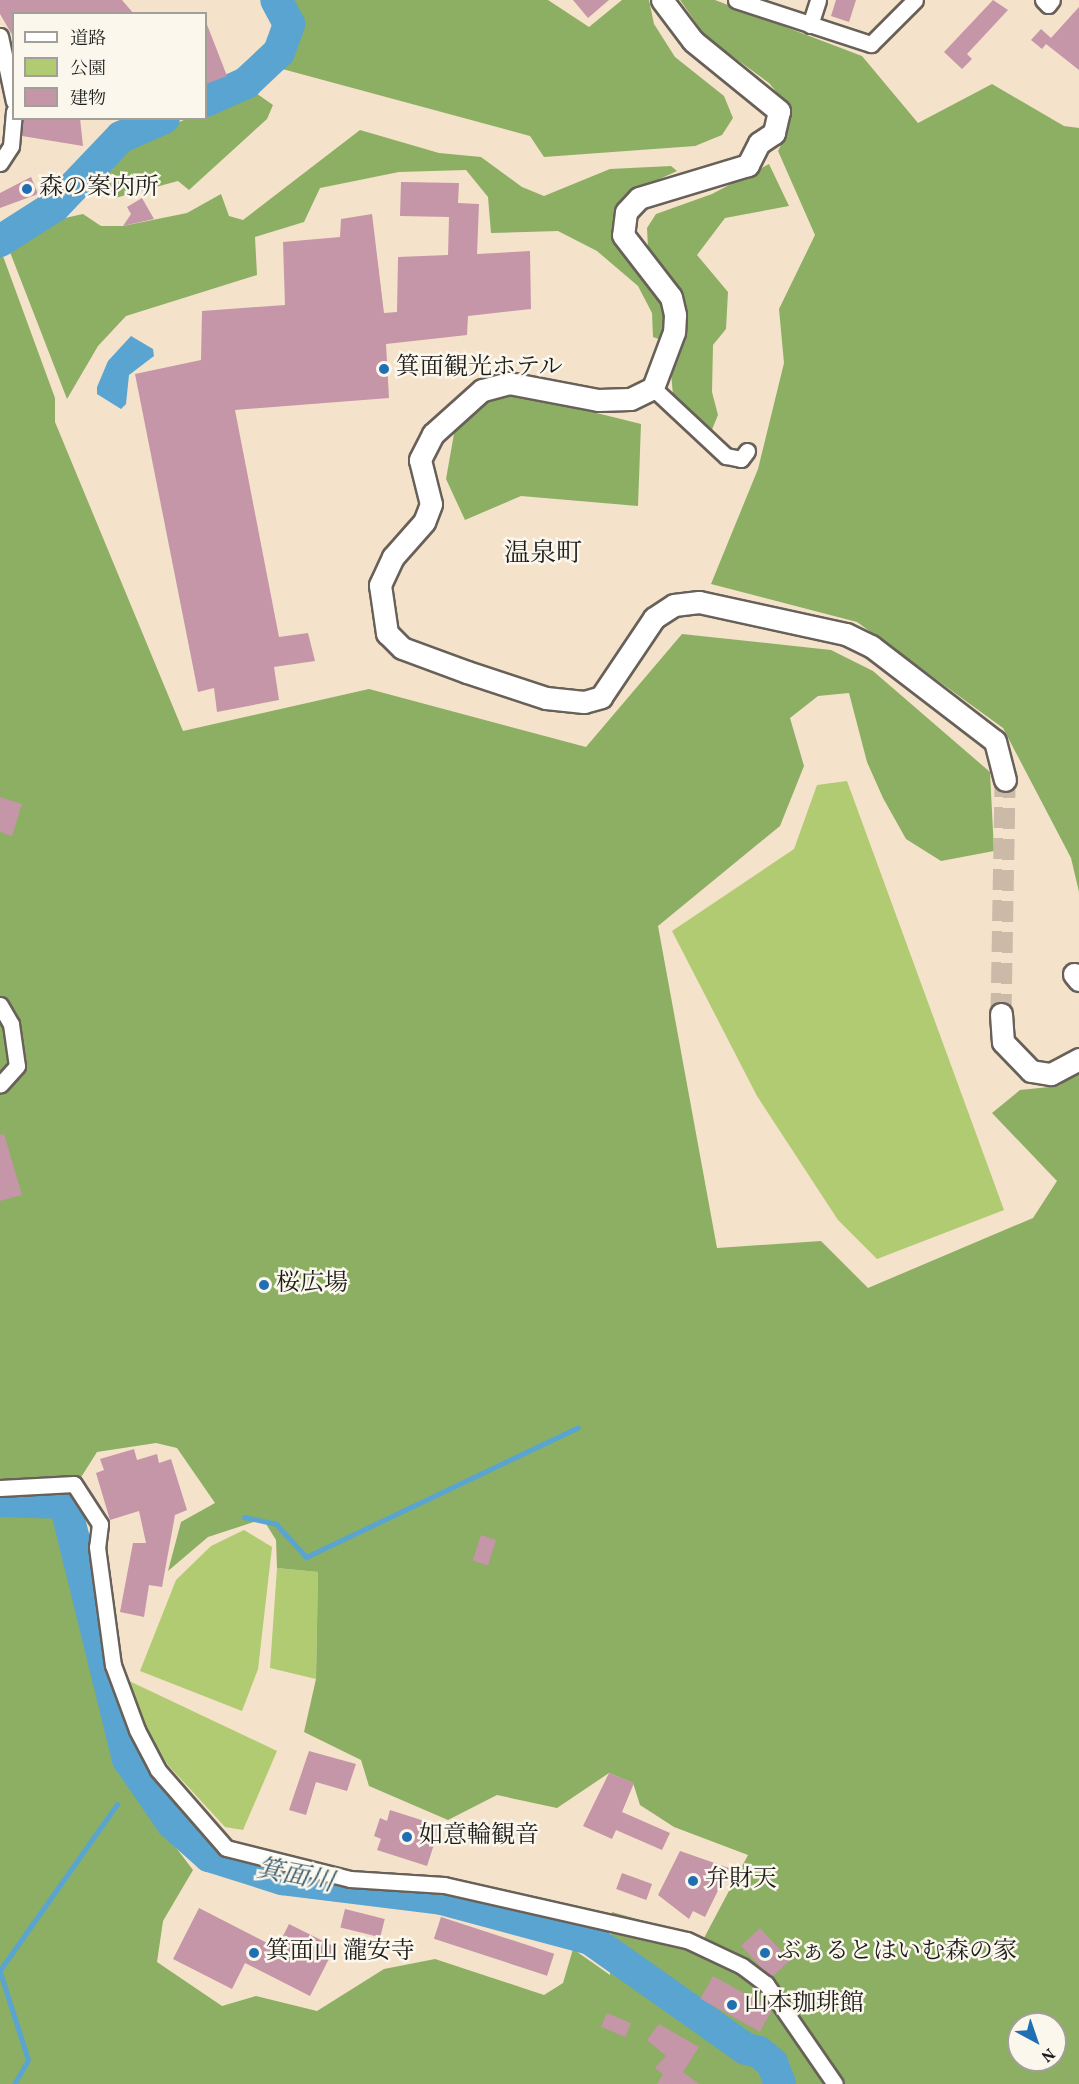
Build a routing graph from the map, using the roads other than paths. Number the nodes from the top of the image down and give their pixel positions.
1 (662, 0) edge
2 (736, 0) edge
3 (818, 0) edge
4 (915, 0) edge
5 (1043, 0) edge
6 (1052, 0) edge
7 (768, 6) edge
8 (810, 25) junction
9 (0, 36) edge
10 (12, 85) edge
11 (13, 120) edge
12 (0, 163) edge
13 (653, 388) junction
14 (747, 451) dead end
15 (1005, 780) tunnel mouth
16 (0, 1005) edge
17 (1000, 1014) tunnel mouth
18 (1079, 1059) edge
19 (0, 1085) edge
20 (0, 1488) edge
21 (835, 2084) edge

1 - 13 street
2 - 7 street
3 - 8 street
4 - 8 street
5 - 6 street
7 - 8 street
9 - 10 street
11 - 12 street
13 - 14 street
13 - 15 street
16 - 19 street
17 - 18 street
20 - 21 street

